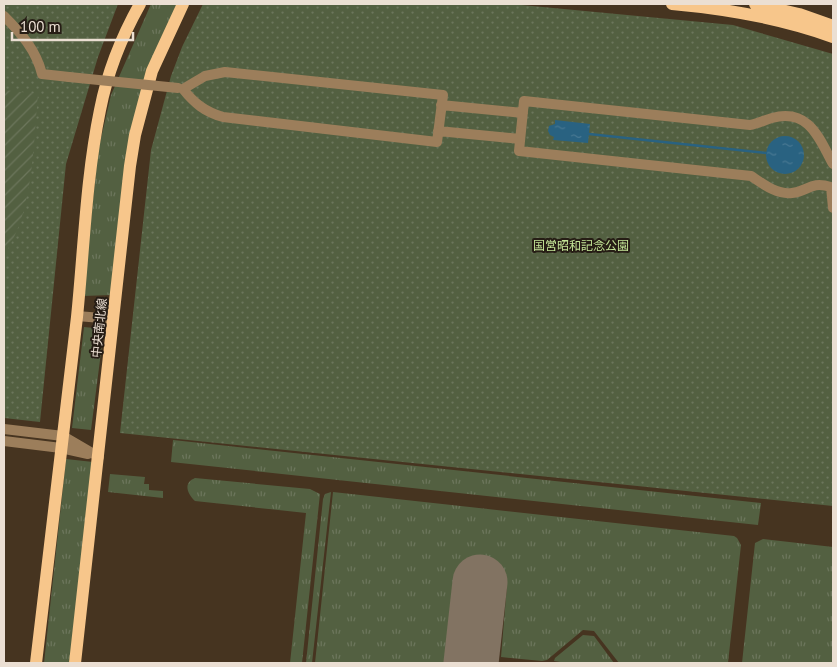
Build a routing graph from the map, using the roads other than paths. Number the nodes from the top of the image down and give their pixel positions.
1 (140, 4) edge
2 (183, 4) edge
3 (672, 4) edge
4 (756, 4) edge
5 (4, 16) edge
6 (833, 26) edge
7 (833, 37) edge
8 (180, 88) junction
9 (441, 105) junction
10 (523, 113) junction
11 (438, 131) junction
12 (520, 139) junction
13 (833, 164) edge
14 (832, 186) edge
15 (833, 208) edge
16 (77, 316) junction
17 (114, 319) junction
18 (4, 429) edge
19 (4, 442) edge
20 (62, 442) junction
21 (99, 457) junction
22 (36, 663) edge
23 (75, 663) edge

1 - 16 main road, 中央南北線
2 - 17 main road, 中央南北線
3 - 7 main road
4 - 6 main road
5 - 8 street, bridge
8 - 9 street
8 - 11 street
9 - 10 street
9 - 11 street
10 - 12 street
10 - 13 street
11 - 12 street
12 - 14 street
14 - 15 street
16 - 17 street
16 - 20 main road, 中央南北線
17 - 21 main road, 中央南北線
18 - 20 street
19 - 20 street
20 - 21 street
20 - 22 main road, 中央南北線
21 - 23 main road, 中央南北線

